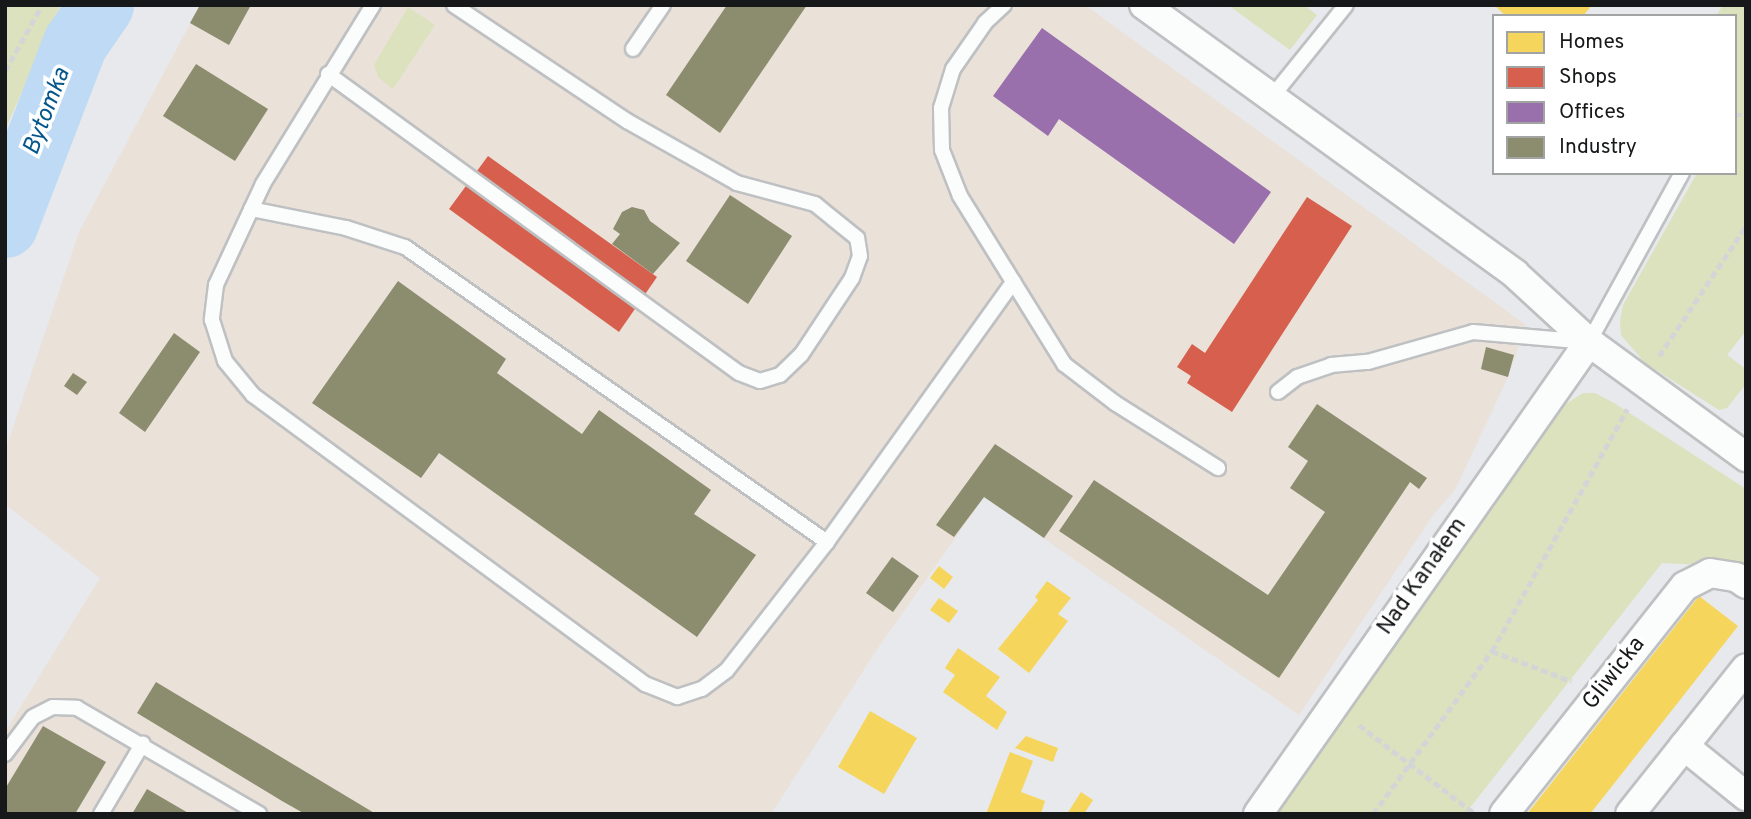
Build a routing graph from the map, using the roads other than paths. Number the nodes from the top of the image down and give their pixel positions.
1 (373, 5) edge
2 (454, 5) edge
3 (663, 5) edge
4 (1004, 5) edge
5 (1144, 5) edge
6 (1346, 5) edge
7 (633, 49) dead end
8 (328, 74) junction
9 (1271, 98) junction
10 (1681, 175) edge
11 (251, 209) junction
12 (1013, 282) junction
13 (1589, 342) junction
14 (1278, 392) dead end
15 (1746, 457) edge
16 (1218, 468) dead end
17 (827, 542) junction
18 (1746, 584) edge
19 (1746, 668) edge
20 (143, 743) junction
21 (1684, 746) junction
22 (5, 754) edge
23 (1746, 796) edge
24 (243, 810) edge
25 (101, 814) edge
26 (259, 814) edge
27 (1258, 814) edge
28 (1504, 814) edge
29 (1630, 814) edge

1 - 8 lane
2 - 8 lane
3 - 7 lane
4 - 12 lane
5 - 9 street
6 - 9 lane
8 - 11 lane
9 - 13 street
10 - 13 lane
11 - 17 lane
11 - 17 lane
12 - 16 lane
12 - 17 lane
13 - 14 lane
13 - 15 street
13 - 27 street, Nad Kanałem
18 - 28 street, Gliwicka
19 - 21 street
20 - 22 lane
20 - 24 lane
20 - 25 lane
21 - 23 street
21 - 29 street
24 - 26 lane

